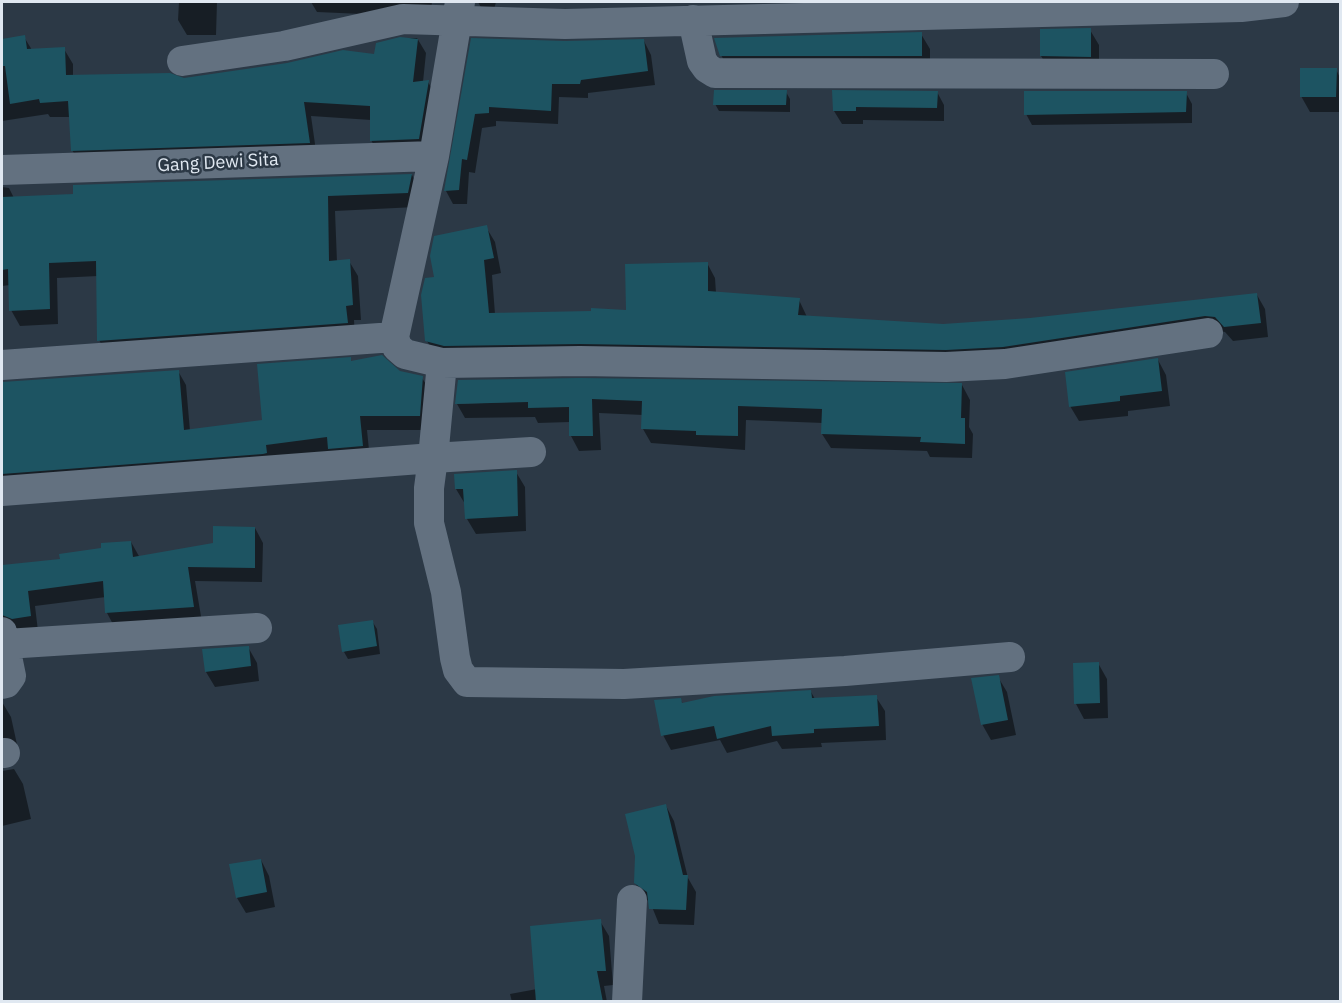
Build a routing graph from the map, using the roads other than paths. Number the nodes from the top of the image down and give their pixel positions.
1 (1284, 2) edge
2 (459, 11) edge
3 (693, 20) junction
4 (182, 61) dead end
5 (1214, 74) dead end
6 (434, 156) junction
7 (2, 170) edge
8 (1208, 333) dead end
9 (394, 337) junction
10 (442, 363) junction
11 (2, 365) edge
12 (531, 452) dead end
13 (433, 458) junction
14 (2, 492) edge
15 (257, 628) dead end
16 (4, 638) edge
17 (1010, 657) dead end
18 (2, 684) edge
19 (632, 900) dead end
20 (627, 1002) edge

1 - 3 street
2 - 3 street
2 - 4 street
2 - 6 street
3 - 5 street
6 - 7 street, Gang Dewi Sita
6 - 9 street
8 - 10 street
9 - 10 street
9 - 11 street
10 - 13 street
12 - 13 street
13 - 14 street
13 - 17 street
15 - 16 street
16 - 18 street
19 - 20 street

